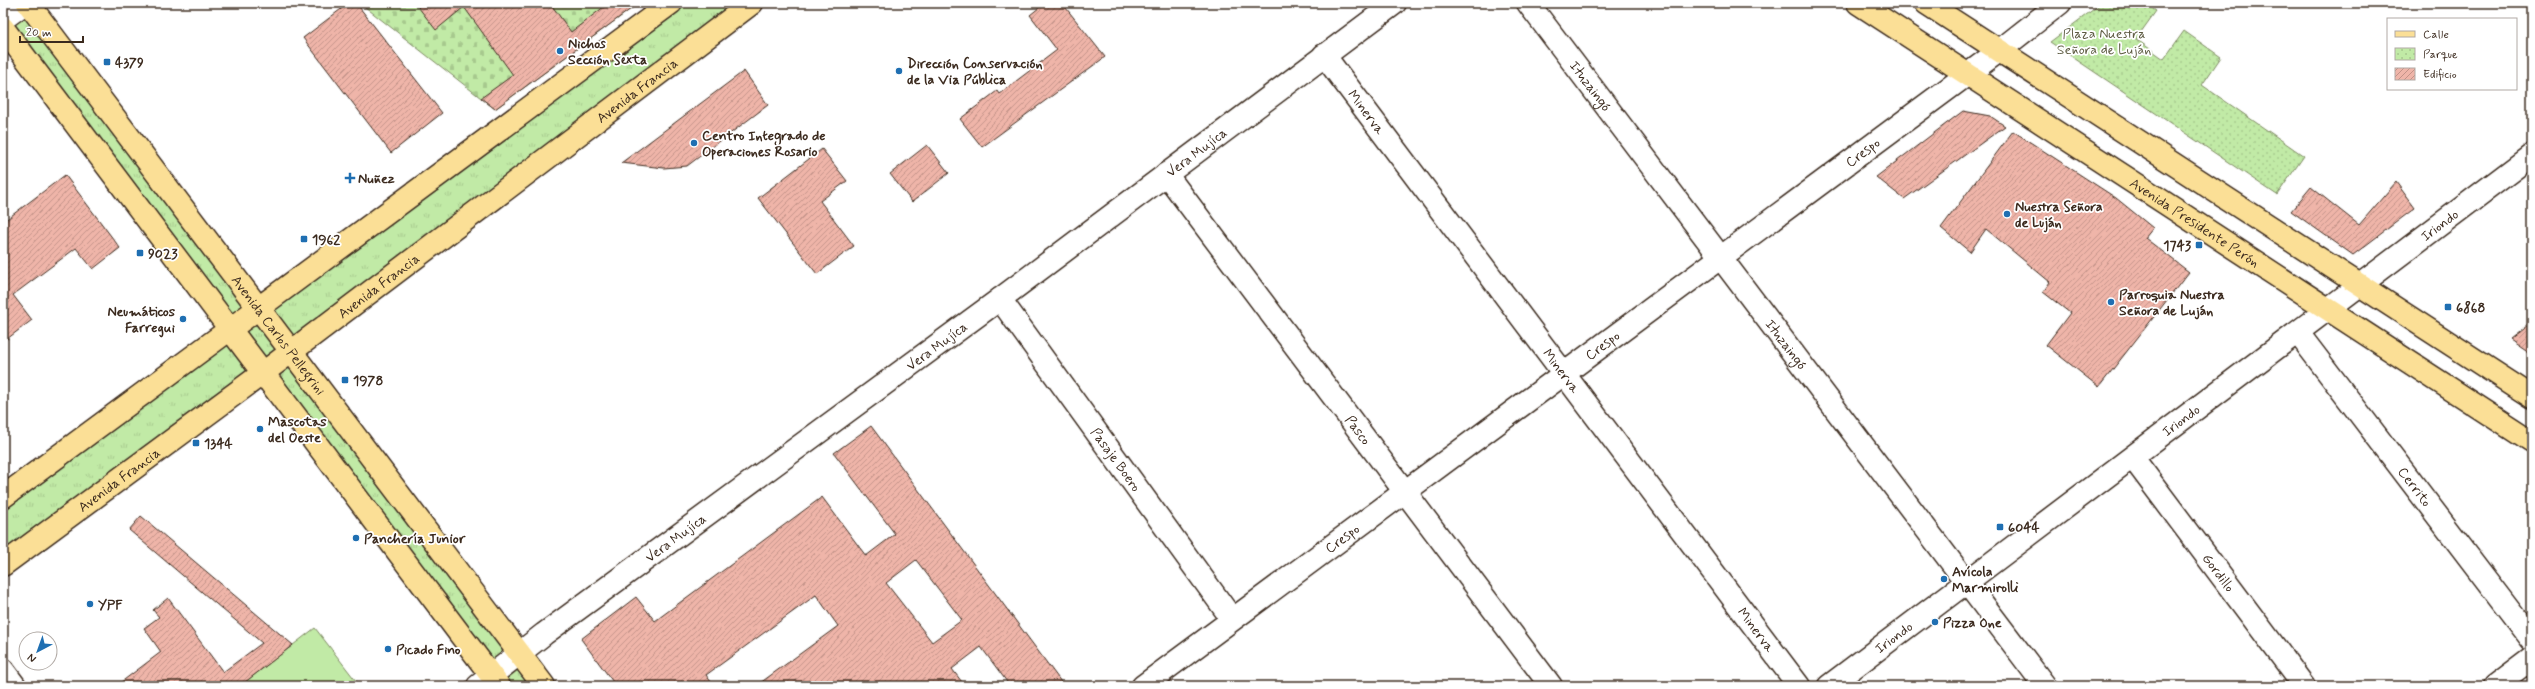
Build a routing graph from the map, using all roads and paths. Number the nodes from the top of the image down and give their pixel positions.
1 (27, 3) edge
2 (671, 3) edge
3 (752, 3) edge
4 (1395, 3) edge
5 (1528, 3) edge
6 (1858, 3) edge
7 (1926, 3) edge
8 (2057, 4) edge
9 (3, 19) edge
10 (3, 28) edge
11 (1999, 51) junction
12 (1324, 55) junction
13 (1967, 75) junction
14 (2532, 155) edge
15 (1166, 174) junction
16 (1720, 257) junction
17 (2360, 286) junction
18 (1000, 299) junction
19 (259, 308) junction
20 (2328, 310) junction
21 (230, 330) junction
22 (2298, 333) junction
23 (292, 352) junction
24 (263, 373) junction
25 (1563, 374) junction
26 (2532, 397) edge
27 (2532, 442) edge
28 (2133, 458) junction
29 (1405, 491) junction
30 (3, 497) edge
31 (3, 565) edge
32 (1967, 583) junction
33 (1232, 620) junction
34 (2532, 640) edge
35 (520, 653) junction
36 (2532, 658) edge
37 (3, 670) edge
38 (489, 683) edge
39 (15, 686) edge
40 (544, 686) edge
41 (1143, 686) edge
42 (1551, 686) edge
43 (1799, 686) edge
44 (1829, 686) edge
45 (2045, 686) edge
46 (2304, 686) edge
47 (2495, 686) edge

1 - 9 street
1 - 19 main road, Avenida Carlos Pellegrini
2 - 19 main road
3 - 23 main road, Avenida Francia
4 - 12 street, Vera Mujíca
5 - 16 street, Ituzaingó
6 - 13 main road, Avenida Presidente Perón
7 - 11 main road
8 - 11 street, Crespo
10 - 21 main road
11 - 13 street, Crespo
11 - 17 main road
12 - 15 street, Vera Mujíca
12 - 25 street, Minerva
13 - 16 street, Crespo
13 - 20 main road, Avenida Presidente Perón
14 - 17 street, Iriondo
15 - 18 street, Vera Mujíca
15 - 29 street, Pasco
16 - 25 street, Crespo
16 - 32 street, Ituzaingó
17 - 20 street, Iriondo
17 - 26 main road
18 - 33 street, Pasaje Boero
18 - 35 street, Vera Mujíca
19 - 21 main road
19 - 23 main road, Avenida Carlos Pellegrini
20 - 22 street, Iriondo
20 - 27 main road, Avenida Presidente Perón
21 - 24 main road
21 - 30 main road
22 - 28 street, Iriondo
22 - 34 street, Cerrito
23 - 24 main road, Avenida Francia
23 - 35 main road, Avenida Carlos Pellegrini
24 - 31 main road, Avenida Francia
24 - 38 main road
25 - 29 street, Crespo
25 - 43 street, Minerva
28 - 32 street, Iriondo
28 - 46 street, Gordillo
29 - 33 street, Crespo
29 - 42 street, Pasco
32 - 44 street, Iriondo
32 - 45 street, Ituzaingó
33 - 41 street, Crespo
35 - 38 street, Vera Mujíca
35 - 40 main road, Avenida Carlos Pellegrini
36 - 47 street
37 - 39 street

